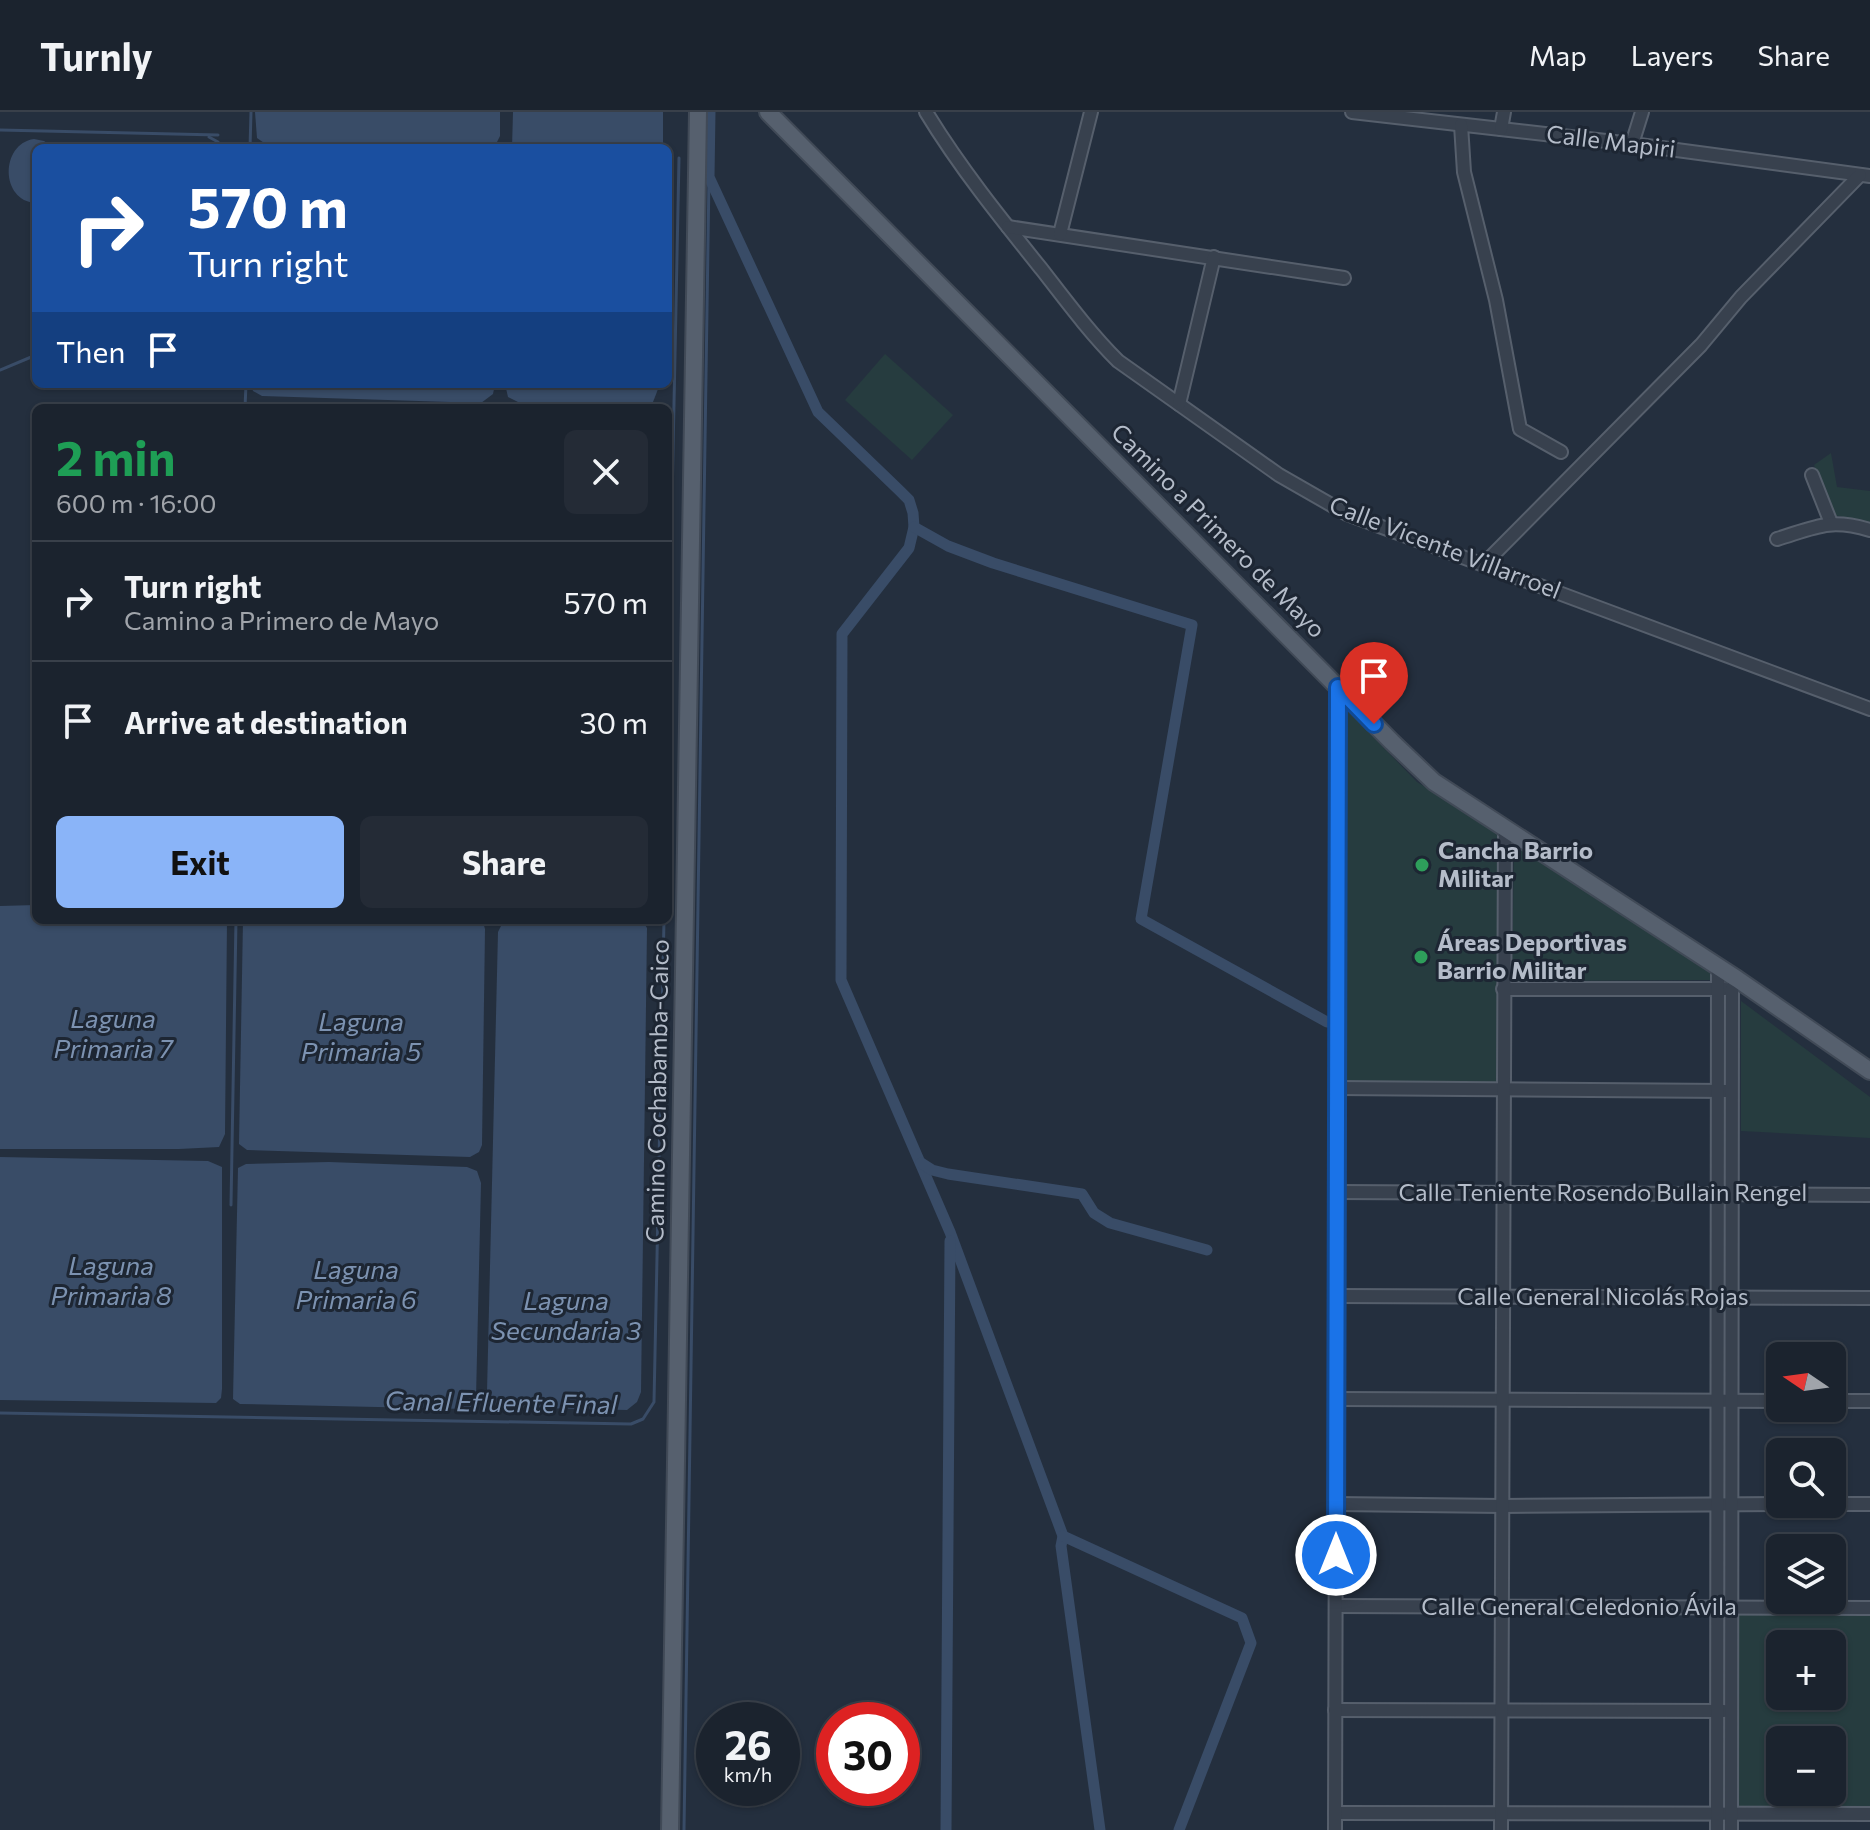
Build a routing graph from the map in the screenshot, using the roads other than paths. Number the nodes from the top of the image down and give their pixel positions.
1 (698, 112) edge
2 (768, 112) edge
3 (926, 112) edge
4 (1091, 112) edge
5 (1352, 112) edge
6 (1504, 112) edge
7 (1642, 112) edge
8 (1367, 113) edge
9 (1461, 125) junction
10 (1501, 129) junction
11 (1632, 144) junction
12 (1865, 176) edge
13 (1008, 227) junction
14 (1060, 234) junction
15 (1214, 257) junction
16 (1344, 278) dead end
17 (1179, 404) junction
18 (1561, 452) dead end
19 (1812, 475) dead end
20 (1831, 523) junction
21 (1870, 530) edge
22 (1777, 539) dead end
23 (1484, 564) junction
24 (1338, 687) junction
25 (1870, 709) edge
26 (1505, 828) junction
27 (1729, 986) junction
28 (1503, 989) junction
29 (1870, 1071) edge
30 (1337, 1088) junction
31 (1503, 1089) junction
32 (1725, 1091) junction
33 (1337, 1192) junction
34 (1503, 1192) junction
35 (1725, 1194) junction
36 (1870, 1195) edge
37 (1337, 1296) junction
38 (1502, 1296) junction
39 (1725, 1297) junction
40 (1870, 1298) edge
41 (1336, 1399) junction
42 (1502, 1399) junction
43 (1725, 1400) junction
44 (1766, 1401) edge
45 (1846, 1401) edge
46 (1870, 1401) edge
47 (1724, 1503) junction
48 (1336, 1504) junction
49 (1766, 1504) edge
50 (1846, 1504) edge
51 (1870, 1504) edge
52 (1502, 1506) junction
53 (1336, 1606) junction
54 (1502, 1607) junction
55 (1717, 1607) junction
56 (1731, 1608) junction
57 (1870, 1608) edge
58 (1335, 1710) junction
59 (1502, 1710) junction
60 (1724, 1711) junction
61 (1335, 1813) junction
62 (1502, 1814) junction
63 (1717, 1814) junction
64 (1731, 1814) junction
65 (1870, 1814) edge
66 (670, 1830) edge
67 (1335, 1830) edge
68 (1501, 1830) edge
69 (1717, 1830) edge
70 (1731, 1830) edge

1 - 66 main road, Camino Cochabamba-Caico
2 - 24 main road, Camino a Primero de Mayo
3 - 13 street, Calle Vicente Villarroel
4 - 14 street
5 - 8 street, Calle Mapiri
6 - 10 street
7 - 11 street
8 - 9 street, Calle Mapiri
9 - 10 street, Calle Mapiri
9 - 18 street
10 - 11 street, Calle Mapiri
11 - 12 street, Calle Mapiri
12 - 23 street
13 - 14 street
13 - 17 street, Calle Vicente Villarroel
14 - 15 street
15 - 16 street
15 - 17 street
17 - 23 street, Calle Vicente Villarroel
19 - 20 street
20 - 21 street
20 - 22 street
23 - 25 street, Calle Vicente Villarroel
24 - 26 main road, Camino a Primero de Mayo
24 - 30 street
26 - 27 main road, Camino a Primero de Mayo
26 - 28 street
27 - 28 street
27 - 29 main road, Camino a Primero de Mayo
27 - 32 street
28 - 31 street
30 - 31 street
30 - 33 street
31 - 32 street
31 - 34 street
32 - 35 street
33 - 34 street, Calle Teniente Rosendo Bullain Rengel
33 - 37 street
34 - 35 street, Calle Teniente Rosendo Bullain Rengel
34 - 38 street
35 - 36 street, Calle Teniente Rosendo Bullain Rengel
35 - 39 street
37 - 38 street, Calle General Nicolás Rojas
37 - 41 street
38 - 39 street, Calle General Nicolás Rojas
38 - 42 street
39 - 40 street, Calle General Nicolás Rojas
39 - 43 street
41 - 42 street
41 - 48 street
42 - 43 street
42 - 52 street
43 - 44 street
43 - 47 street
45 - 46 street
47 - 49 street
47 - 52 street
47 - 55 street
47 - 56 street
48 - 52 street
48 - 53 street
50 - 51 street
52 - 54 street
53 - 54 street, Calle General Celedonio Ávila
53 - 58 street
54 - 55 street, Calle General Celedonio Ávila
54 - 59 street
55 - 56 street, Calle General Celedonio Ávila
55 - 60 street
56 - 57 street, Calle General Celedonio Ávila
56 - 60 street
58 - 59 street
58 - 61 street
59 - 60 street
59 - 62 street
60 - 63 street
60 - 64 street
61 - 62 street
61 - 67 street
62 - 63 street
62 - 68 street
63 - 64 street
63 - 69 street
64 - 65 street
64 - 70 street

